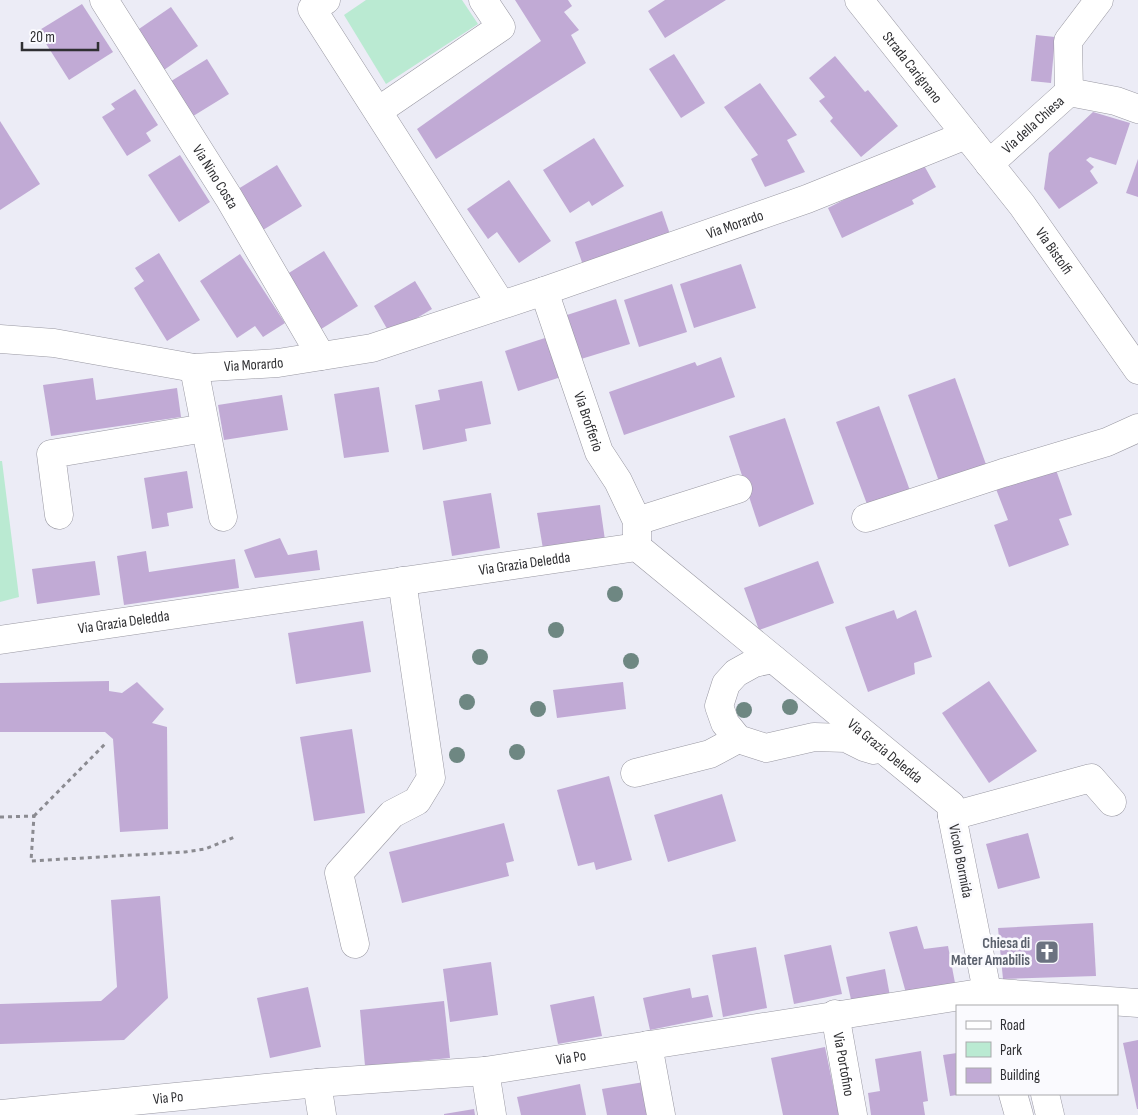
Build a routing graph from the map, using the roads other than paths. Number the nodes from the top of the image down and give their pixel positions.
1 (104, 0) edge
2 (326, 0) edge
3 (484, 0) edge
4 (859, 0) edge
5 (1099, 0) edge
6 (1069, 92) junction
7 (1138, 109) edge
8 (378, 110) junction
9 (966, 135) junction
10 (989, 164) junction
11 (544, 291) junction
12 (501, 304) junction
13 (0, 339) edge
14 (321, 356) junction
15 (194, 368) junction
16 (1138, 370) edge
17 (206, 428) junction
18 (1138, 428) edge
19 (738, 489) dead end
20 (59, 515) dead end
21 (223, 517) dead end
22 (866, 518) dead end
23 (637, 534) junction
24 (402, 581) junction
25 (0, 640) edge
26 (773, 659) junction
27 (738, 739) junction
28 (890, 755) junction
29 (636, 772) dead end
30 (1112, 802) dead end
31 (952, 816) junction
32 (355, 944) dead end
33 (988, 999) edge
34 (1023, 1000) edge
35 (1138, 1003) edge
36 (835, 1014) junction
37 (648, 1045) junction
38 (485, 1071) junction
39 (317, 1083) junction
40 (1013, 1095) edge
41 (1046, 1095) edge
42 (128, 1108) edge
43 (0, 1114) edge
44 (322, 1115) edge
45 (492, 1115) edge
46 (661, 1115) edge
47 (853, 1115) edge
48 (1019, 1115) edge
49 (1050, 1115) edge

1 - 14 street, Via Nino Costa
2 - 8 street
3 - 8 street
4 - 9 street, Strada Carignano
5 - 6 street
6 - 7 street, Via della Chiesa
6 - 10 street, Via della Chiesa
8 - 12 street
9 - 10 street, Via Bistolfi
9 - 11 street, Via Morardo
10 - 16 street, Via Bistolfi
11 - 12 street, Via Morardo
11 - 23 street, Via Brofferio
12 - 14 street, Via Morardo
13 - 15 street, Via Morardo
14 - 15 street, Via Morardo
15 - 17 street
17 - 20 street
17 - 21 street
18 - 22 street
19 - 23 street
23 - 24 street, Via Grazia Deledda
23 - 26 street, Via Grazia Deledda
24 - 25 street, Via Grazia Deledda
24 - 32 street
26 - 27 street
26 - 28 street, Via Grazia Deledda
27 - 28 street
27 - 29 street
28 - 31 street, Via Grazia Deledda
30 - 31 street, Vicolo Bormida
31 - 33 street, Vicolo Bormida
33 - 34 street, Via Po
33 - 36 street, Via Po
34 - 35 street, Via Po
36 - 37 street, Via Po
36 - 47 street, Via Portofino
37 - 38 street, Via Po
37 - 46 street
38 - 39 street, Via Po
38 - 45 street
39 - 42 street, Via Po
39 - 44 street
40 - 48 street
41 - 49 street
42 - 43 street, Via Po

